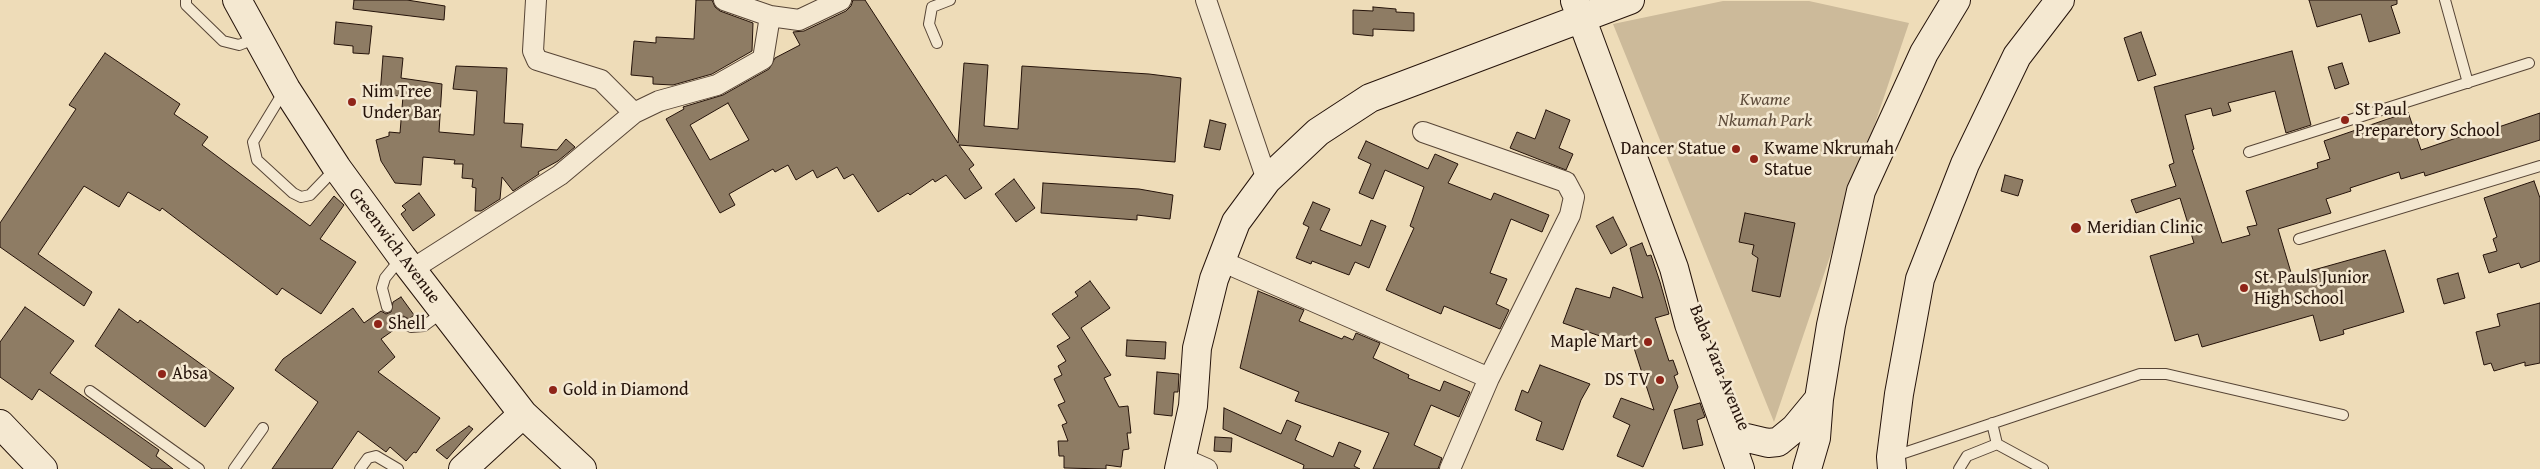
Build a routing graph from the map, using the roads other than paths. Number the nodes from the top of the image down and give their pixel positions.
1 (186, 0) edge
2 (237, 0) edge
3 (536, 0) edge
4 (724, 0) edge
5 (841, 0) edge
6 (950, 0) edge
7 (1206, 0) edge
8 (1630, 0) edge
9 (1956, 0) edge
10 (2060, 0) edge
11 (2445, 0) edge
12 (1577, 9) edge
13 (770, 16) junction
14 (258, 37) junction
15 (937, 43) dead end
16 (2529, 63) dead end
17 (2468, 83) junction
18 (286, 89) junction
19 (634, 114) junction
20 (1423, 132) dead end
21 (2249, 152) dead end
22 (2540, 166) edge
23 (337, 168) junction
24 (1267, 180) junction
25 (2299, 239) dead end
26 (1221, 261) junction
27 (406, 264) junction
28 (1674, 268) junction
29 (387, 307) dead end
30 (443, 312) junction
31 (403, 323) dead end
32 (1490, 378) junction
33 (90, 390) dead end
34 (1819, 399) junction
35 (524, 414) junction
36 (2343, 415) dead end
37 (1992, 423) junction
38 (0, 424) edge
39 (263, 428) dead end
40 (1747, 438) junction
41 (1998, 444) junction
42 (1892, 463) edge
43 (1180, 464) edge
44 (43, 469) edge
45 (199, 469) edge
46 (234, 469) edge
47 (360, 469) edge
48 (398, 469) edge
49 (463, 469) edge
50 (582, 469) edge
51 (1207, 469) edge
52 (1450, 469) edge
53 (1740, 469) edge
54 (1758, 469) edge
55 (1807, 469) edge
56 (1959, 469) edge
57 (2043, 469) edge

1 - 14 lane
2 - 14 main road, Greenwich Avenue
3 - 19 street
4 - 13 street
5 - 13 street
6 - 15 lane
7 - 24 street
8 - 12 main road
9 - 34 main road
10 - 42 main road
11 - 17 lane
12 - 24 main road
12 - 28 main road, Baba Yara Avenue
13 - 19 street
14 - 18 main road, Greenwich Avenue
16 - 17 lane
17 - 21 lane
18 - 23 main road, Greenwich Avenue
18 - 23 lane
19 - 27 street
20 - 32 street
22 - 25 lane
23 - 27 main road, Greenwich Avenue
24 - 26 main road
26 - 32 street
26 - 43 main road
27 - 29 lane
27 - 30 main road, Greenwich Avenue
28 - 40 main road, Baba Yara Avenue
28 - 53 main road, Baba Yara Avenue
30 - 31 lane
30 - 35 main road, Greenwich Avenue
32 - 52 street
33 - 45 lane
34 - 40 main road
34 - 55 main road
35 - 49 main road
35 - 50 main road, Greenwich Avenue
36 - 37 lane
37 - 41 lane
37 - 42 lane
38 - 44 main road
39 - 46 lane
40 - 54 main road, Baba Yara Avenue
41 - 56 lane
41 - 57 lane
43 - 51 street
47 - 48 lane

